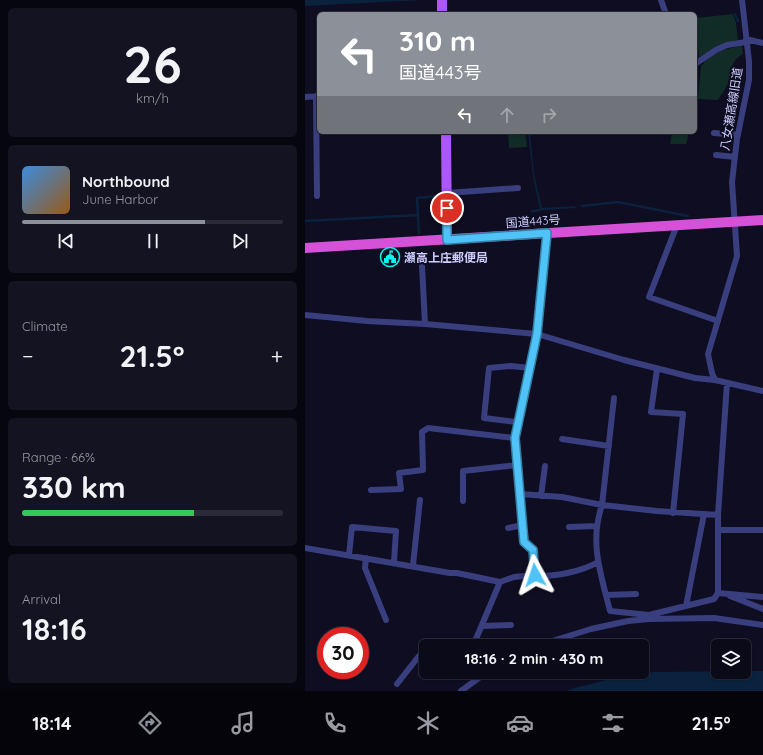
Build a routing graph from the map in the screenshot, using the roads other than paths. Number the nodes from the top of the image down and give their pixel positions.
1 (442, 0) edge
2 (661, 0) edge
3 (742, 0) edge
4 (442, 12) edge
5 (665, 12) edge
6 (746, 41) junction
7 (763, 43) edge
8 (697, 63) edge
9 (317, 96) edge
10 (305, 97) edge
11 (714, 133) dead end
12 (446, 134) edge
13 (738, 135) junction
14 (716, 155) dead end
15 (735, 157) junction
16 (517, 188) dead end
17 (447, 193) junction
18 (317, 196) dead end
19 (763, 220) edge
20 (735, 221) junction
21 (677, 225) junction
22 (547, 233) junction
23 (447, 240) junction
24 (305, 248) edge
25 (422, 266) dead end
26 (305, 315) edge
27 (718, 321) junction
28 (425, 324) junction
29 (537, 334) junction
30 (530, 368) junction
31 (657, 369) junction
32 (715, 380) junction
33 (727, 383) junction
34 (763, 391) edge
35 (614, 398) dead end
36 (517, 422) junction
37 (515, 438) junction
38 (562, 439) dead end
39 (609, 446) junction
40 (517, 465) junction
41 (545, 466) dead end
42 (371, 490) dead end
43 (520, 494) junction
44 (541, 496) junction
45 (420, 500) dead end
46 (463, 501) dead end
47 (602, 505) junction
48 (673, 513) junction
49 (704, 514) junction
50 (718, 515) junction
51 (523, 525) junction
52 (597, 526) junction
53 (569, 527) dead end
54 (508, 528) dead end
55 (719, 530) junction
56 (763, 530) edge
57 (305, 548) edge
58 (349, 555) junction
59 (366, 558) junction
60 (394, 562) junction
61 (598, 562) junction
62 (413, 565) junction
63 (535, 575) junction
64 (501, 582) junction
65 (636, 594) dead end
66 (721, 594) junction
67 (606, 595) junction
68 (763, 597) edge
69 (686, 606) junction
70 (763, 609) edge
71 (649, 617) junction
72 (386, 620) dead end
73 (511, 625) dead end
74 (763, 625) edge
75 (482, 626) junction
76 (476, 639) edge
77 (559, 639) edge
78 (419, 656) edge
79 (477, 679) edge
80 (397, 684) dead end
81 (461, 691) edge

1 - 4 main road
2 - 5 street
3 - 6 street, 八女瀬高線旧道
6 - 7 street
6 - 8 street
6 - 13 street, 八女瀬高線旧道
9 - 10 street
9 - 18 street
11 - 13 street
12 - 17 main road
13 - 15 street, 八女瀬高線旧道
14 - 15 street
15 - 20 street, 八女瀬高線旧道
16 - 17 street
17 - 23 main road
19 - 20 highway, 国道443号
20 - 21 highway, 国道443号
20 - 27 street, 八女瀬高線旧道
21 - 22 highway, 国道443号
21 - 27 street
22 - 23 highway, 国道443号
22 - 29 street
23 - 24 highway, 国道443号
25 - 28 street
26 - 28 street
27 - 32 street, 八女瀬高線旧道
28 - 29 street
29 - 30 street
29 - 31 street
30 - 36 street
30 - 36 street
31 - 32 street
31 - 48 street
32 - 33 street
33 - 34 street
33 - 50 street
35 - 39 street
36 - 37 street
37 - 40 street
37 - 42 street
38 - 39 street
39 - 47 street
40 - 43 street
40 - 46 street
41 - 44 street
43 - 44 street
43 - 51 street
44 - 47 street
45 - 62 street
47 - 48 street
47 - 52 street
48 - 49 street
49 - 50 street
49 - 69 street
50 - 55 street
51 - 54 street
51 - 63 street
52 - 53 street
52 - 61 street
55 - 56 street
55 - 66 street
57 - 58 street
58 - 59 street
58 - 60 street
59 - 60 street
59 - 72 street
60 - 62 street
61 - 63 street
61 - 67 street
62 - 64 street
63 - 64 street
64 - 75 street
65 - 67 street
66 - 68 street
66 - 69 street
66 - 70 street
67 - 71 street
69 - 71 street
71 - 74 street
71 - 77 street
73 - 75 street
75 - 76 street
78 - 80 street
79 - 81 street

